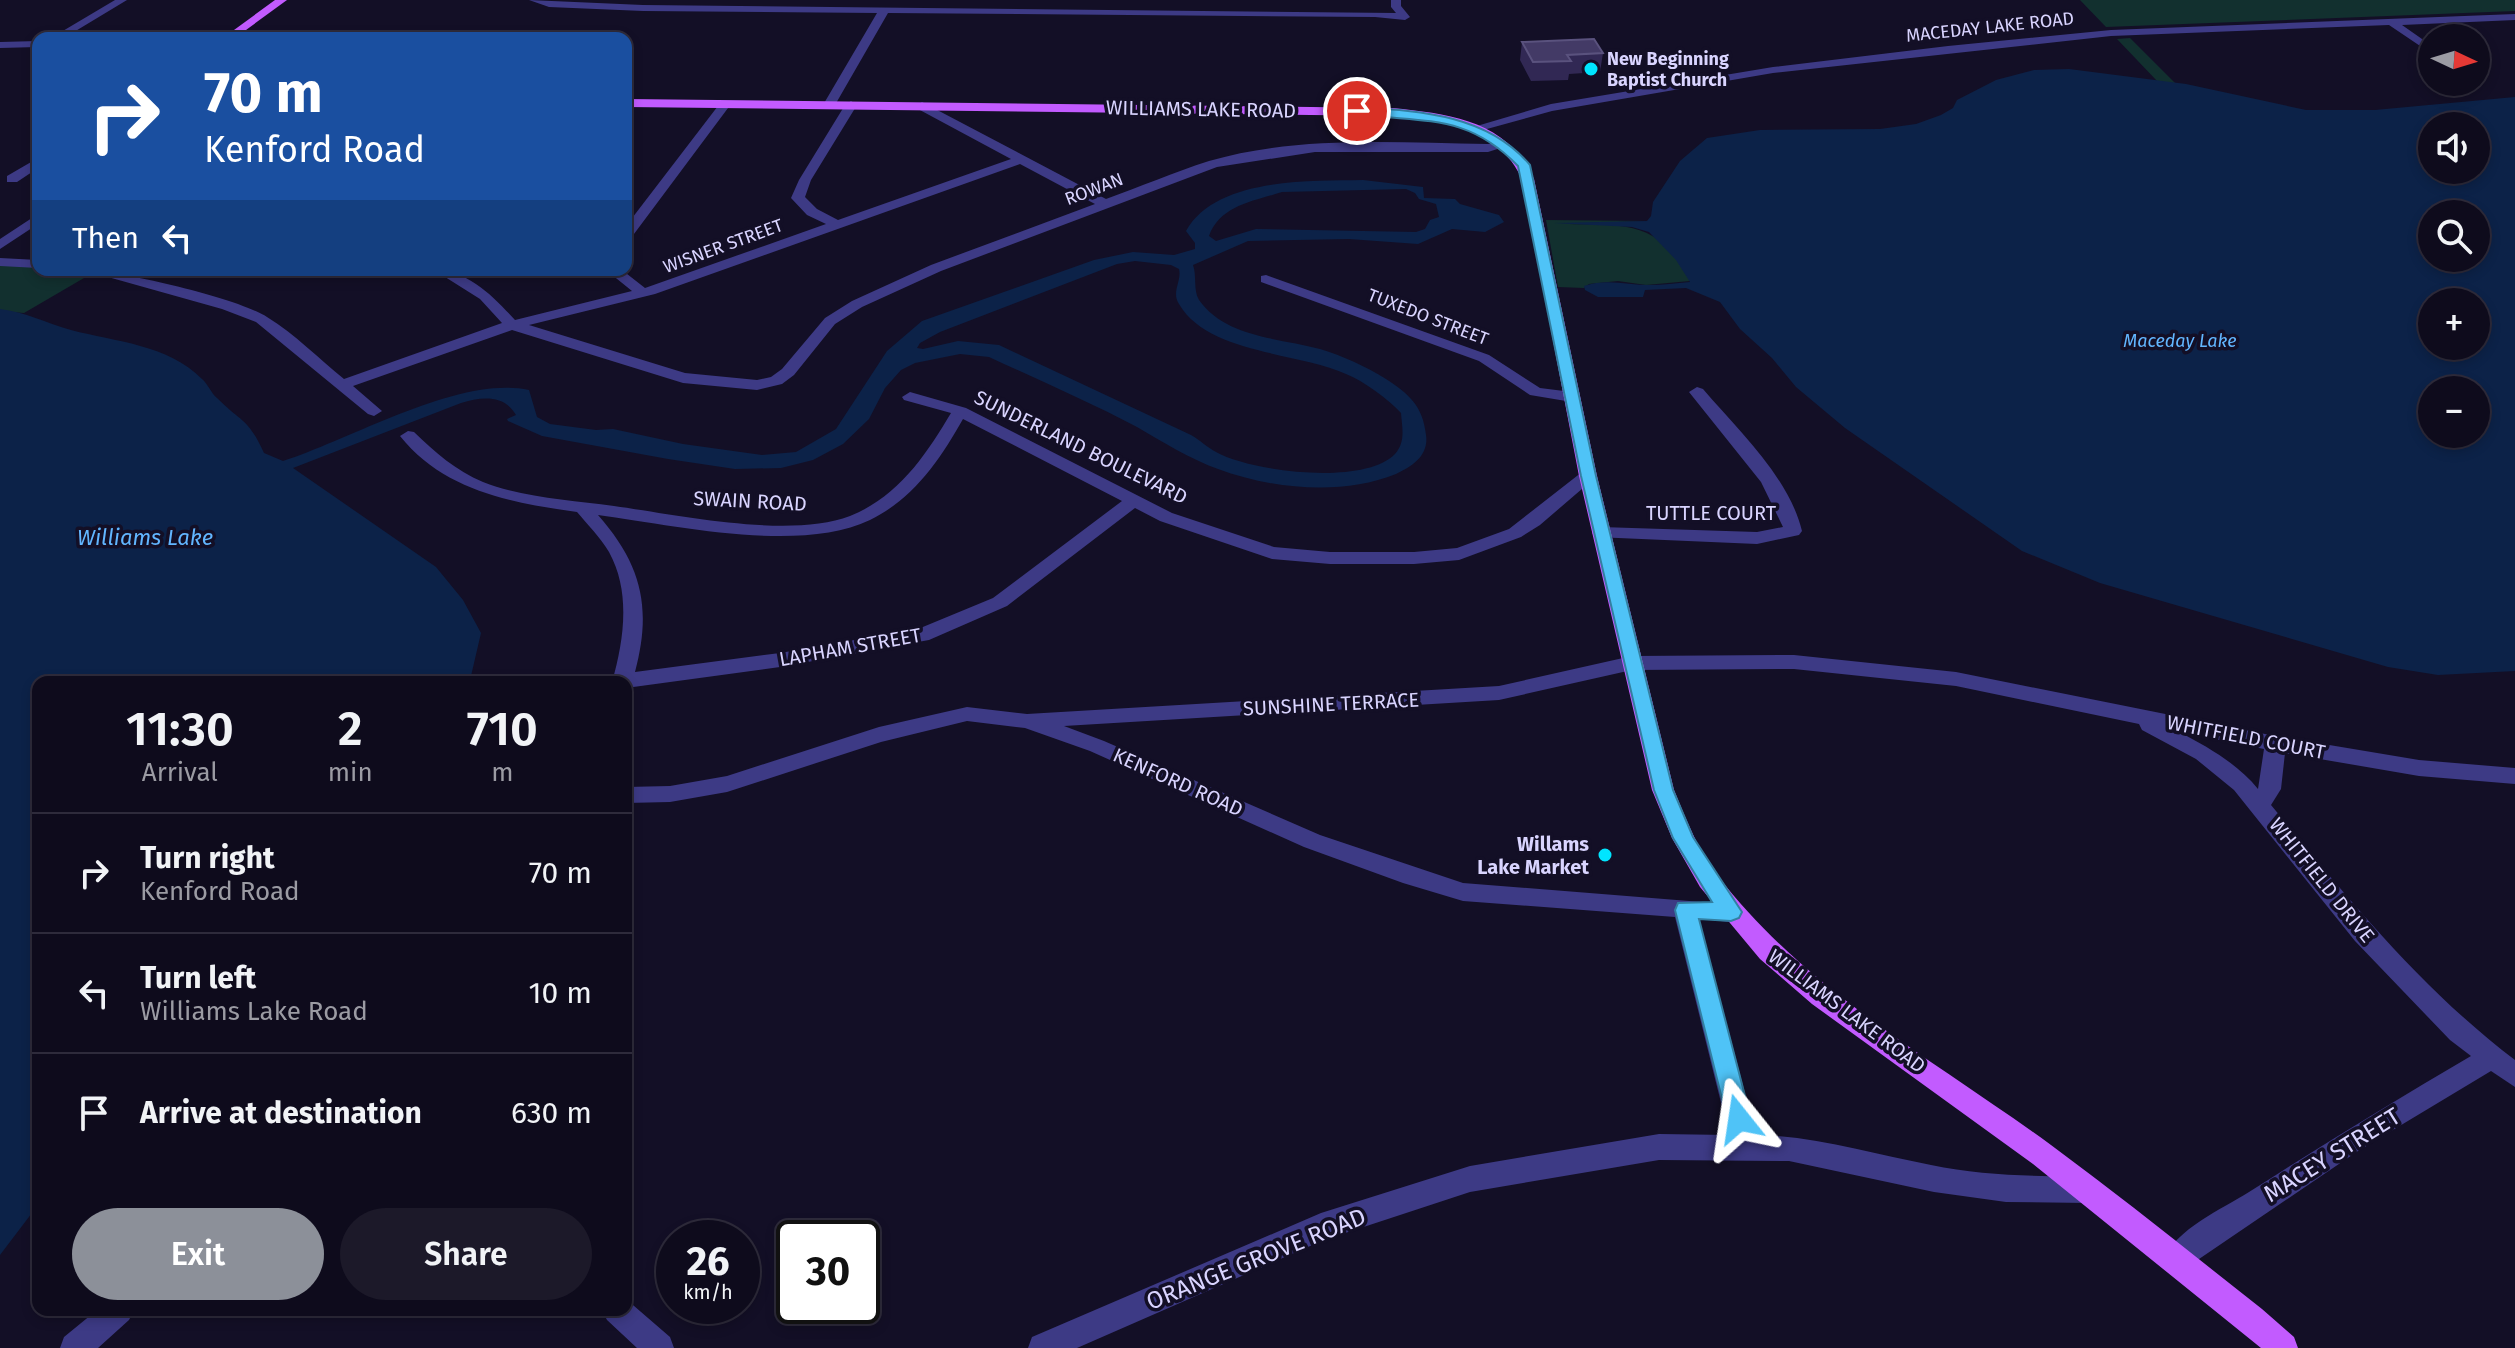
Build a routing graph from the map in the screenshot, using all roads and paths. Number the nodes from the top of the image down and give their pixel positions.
1 (122, 0) edge
2 (282, 0) edge
3 (534, 0) edge
4 (1137, 0) edge
5 (1396, 0) edge
6 (885, 9) junction
7 (1136, 12) junction
8 (2515, 17) edge
9 (2391, 22) junction
10 (66, 32) edge
11 (237, 32) edge
12 (2418, 41) edge
13 (32, 44) edge
14 (0, 45) edge
15 (632, 103) edge
16 (725, 104) junction
17 (829, 105) junction
18 (851, 105) junction
19 (922, 106) junction
20 (1476, 128) junction
21 (1504, 145) junction
22 (1022, 159) junction
23 (32, 166) edge
24 (12, 179) dead end
25 (1105, 204) junction
26 (32, 222) edge
27 (836, 224) junction
28 (632, 227) edge
29 (0, 245) edge
30 (0, 262) edge
31 (32, 264) edge
32 (117, 276) edge
33 (451, 276) edge
34 (621, 276) edge
35 (1266, 279) dead end
36 (643, 293) junction
37 (512, 325) junction
38 (342, 385) junction
39 (1697, 392) dead end
40 (910, 397) dead end
41 (1572, 397) junction
42 (374, 411) dead end
43 (960, 411) junction
44 (408, 436) dead end
45 (1588, 476) junction
46 (1135, 500) junction
47 (583, 507) junction
48 (1601, 533) junction
49 (1632, 663) junction
50 (623, 676) edge
51 (632, 680) edge
52 (2112, 710) junction
53 (1027, 721) junction
54 (2275, 744) junction
55 (2515, 776) edge
56 (632, 795) edge
57 (2260, 804) junction
58 (1685, 910) junction
59 (1731, 912) junction
60 (2492, 1057) junction
61 (2515, 1075) edge
62 (1746, 1148) junction
63 (2089, 1190) junction
64 (2177, 1260) junction
65 (112, 1316) edge
66 (624, 1316) edge
67 (75, 1348) edge
68 (659, 1348) edge
69 (1043, 1348) edge
70 (2283, 1348) edge

1 - 10 street
2 - 11 main road
3 - 6 street
4 - 7 street
5 - 7 street
6 - 7 street
6 - 17 street
8 - 9 street, MACEDAY LAKE ROAD
9 - 12 street
9 - 20 street, MACEDAY LAKE ROAD
13 - 14 street
15 - 16 main road, WILLIAMS LAKE ROAD
16 - 17 main road, WILLIAMS LAKE ROAD
16 - 28 street
17 - 18 main road, WILLIAMS LAKE ROAD
18 - 19 main road, WILLIAMS LAKE ROAD
18 - 27 street
19 - 20 main road, WILLIAMS LAKE ROAD
19 - 22 street
20 - 21 main road, WILLIAMS LAKE ROAD
21 - 25 street, ROWAN
21 - 41 main road, WILLIAMS LAKE ROAD
22 - 25 street
22 - 27 street, WISNER STREET
23 - 24 street
25 - 37 street, ROWAN
26 - 29 street
27 - 36 street, WISNER STREET
30 - 31 street
32 - 38 street
33 - 37 street
34 - 36 street
35 - 41 street, TUXEDO STREET
36 - 37 street, WISNER STREET
37 - 38 street, WISNER STREET
38 - 42 street
39 - 48 street, TUTTLE COURT
40 - 43 street, SUNDERLAND BOULEVARD
41 - 45 main road, WILLIAMS LAKE ROAD
43 - 46 street, SUNDERLAND BOULEVARD
43 - 47 street, SWAIN ROAD
44 - 47 street, SWAIN ROAD
45 - 46 street, SUNDERLAND BOULEVARD
45 - 48 main road, WILLIAMS LAKE ROAD
46 - 51 street, LAPHAM STREET
47 - 50 street
48 - 49 main road, WILLIAMS LAKE ROAD
49 - 52 street, WHITFIELD COURT
49 - 53 street, SUNSHINE TERRACE
49 - 59 main road, WILLIAMS LAKE ROAD
52 - 54 street, WHITFIELD COURT
52 - 57 street, WHITFIELD DRIVE
53 - 56 street, KENFORD ROAD
53 - 58 street, KENFORD ROAD
54 - 55 street, WHITFIELD COURT
54 - 57 street
57 - 60 street, WHITFIELD DRIVE
58 - 59 street, KENFORD ROAD
58 - 62 street
59 - 63 main road, WILLIAMS LAKE ROAD
60 - 61 street, WHITFIELD DRIVE
60 - 64 street, MACEY STREET
62 - 63 street, ORANGE GROVE ROAD
62 - 69 street, ORANGE GROVE ROAD
63 - 64 main road, WILLIAMS LAKE ROAD
64 - 70 main road, WILLIAMS LAKE ROAD
65 - 67 street
66 - 68 street

